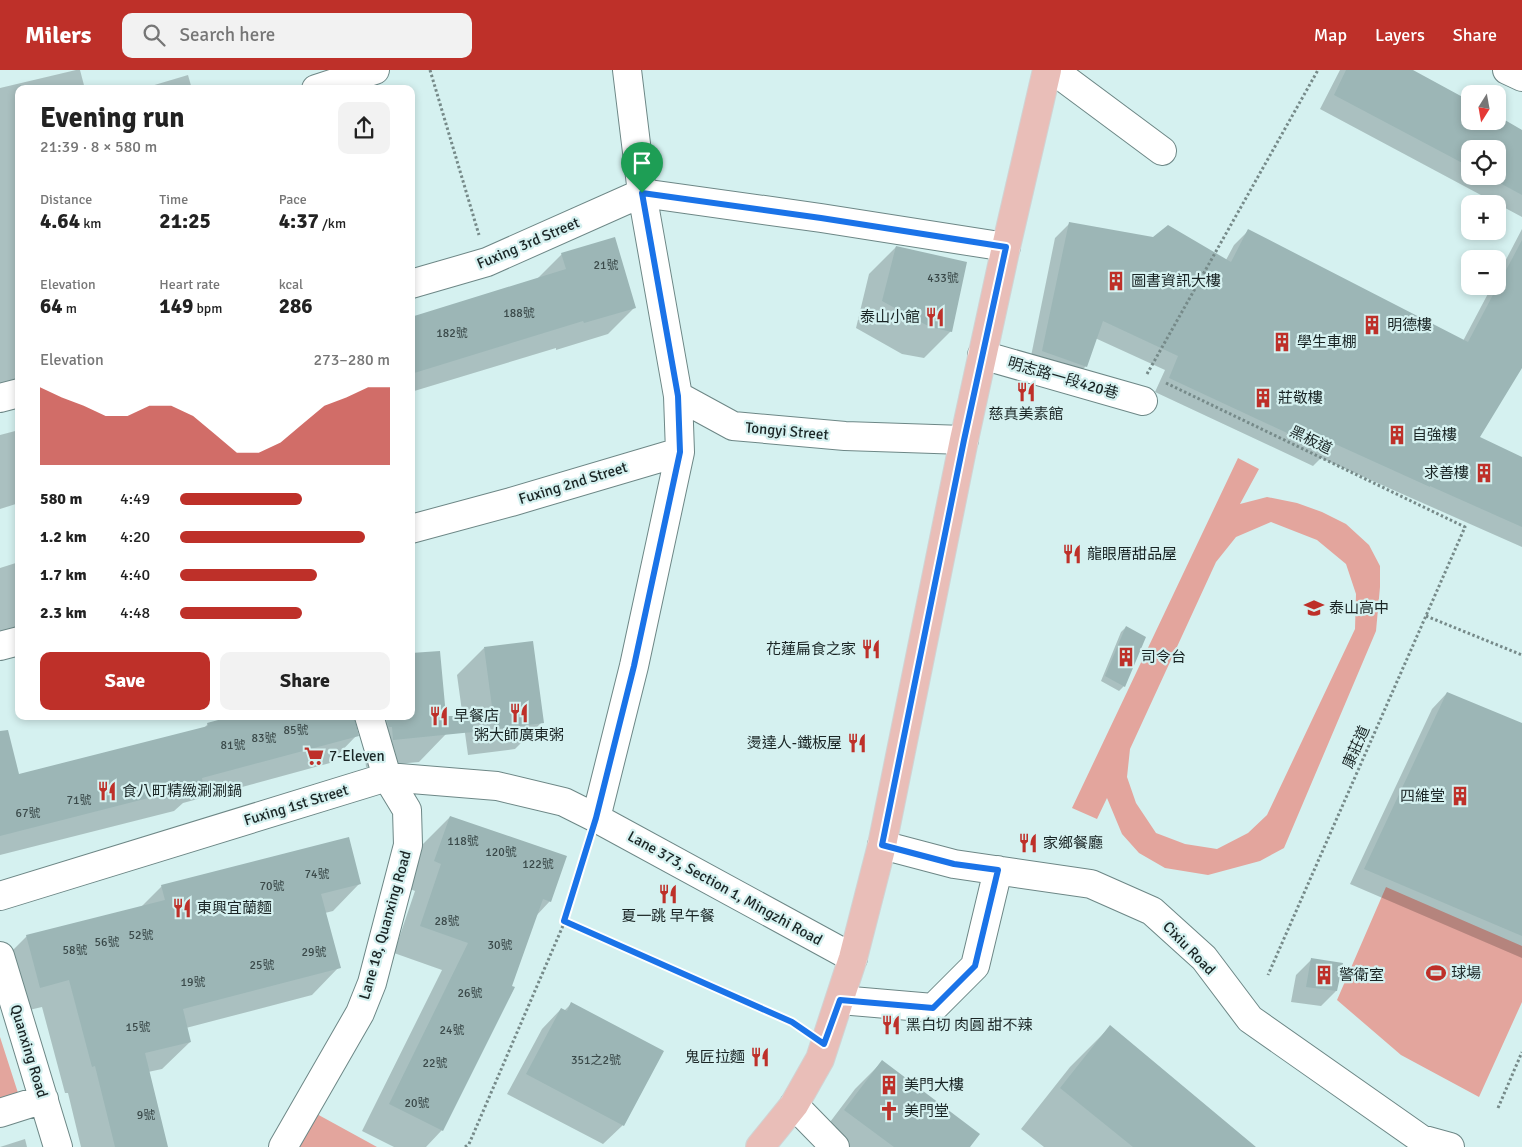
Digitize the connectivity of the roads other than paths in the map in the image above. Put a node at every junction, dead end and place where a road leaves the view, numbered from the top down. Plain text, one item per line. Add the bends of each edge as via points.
1 (375, 70) edge
2 (627, 70) edge
3 (1047, 70) edge
4 (1053, 70) edge
5 (1508, 70) edge
6 (1522, 77) edge
7 (328, 85) edge
8 (1162, 151) dead end
9 (642, 193) junction
10 (1006, 247) junction
11 (415, 283) edge
12 (982, 355) junction
13 (1149, 390) road end
14 (15, 394) edge
15 (678, 396) junction
16 (0, 398) edge
17 (964, 440) junction
18 (680, 452) junction
19 (415, 528) edge
20 (15, 642) edge
21 (0, 646) edge
22 (370, 720) edge
23 (387, 777) junction
24 (596, 818) junction
25 (882, 845) junction
26 (998, 870) junction
27 (0, 896) edge
28 (853, 958) junction
29 (2, 971) edge
30 (840, 1000) junction
31 (44, 1099) junction
32 (794, 1105) junction
33 (0, 1112) edge
34 (58, 1147) edge
35 (283, 1147) edge
36 (760, 1147) edge
37 (836, 1147) edge
38 (1450, 1147) edge

1 - 7 street
2 - 9 street
3 - 10 main road
4 - 8 street
5 - 6 street
9 - 10 street
9 - 11 street, Fuxing 3rd Street via 488,262
9 - 15 street
10 - 12 main road
12 - 13 street, 明志路一段420巷
12 - 17 main road
14 - 16 street
15 - 17 street, Tongyi Street via 733,426 845,436
15 - 18 street
17 - 25 main road
18 - 19 street, Fuxing 2nd Street
18 - 24 street via 634,666
20 - 21 street
22 - 23 street, Lane 18, Quanxing Road
23 - 24 street, Fuxing 1st Street via 498,786 564,802
23 - 27 street, Fuxing 1st Street
23 - 35 street, Lane 18, Quanxing Road via 407,810 408,845 372,983 356,1022
24 - 28 street, Lane 373, Section 1, Mingzhi Road
25 - 26 street, Cixiu Road via 954,864
25 - 28 main road
26 - 30 street via 975,966 933,1008
26 - 38 street, Cixiu Road via 1091,884 1152,911 1204,958 1250,1019 1421,1139
28 - 30 main road
29 - 31 street, Quanxing Road
30 - 32 main road via 820,1059
31 - 33 street
31 - 34 street, Quanxing Road
32 - 36 main road
32 - 37 street

